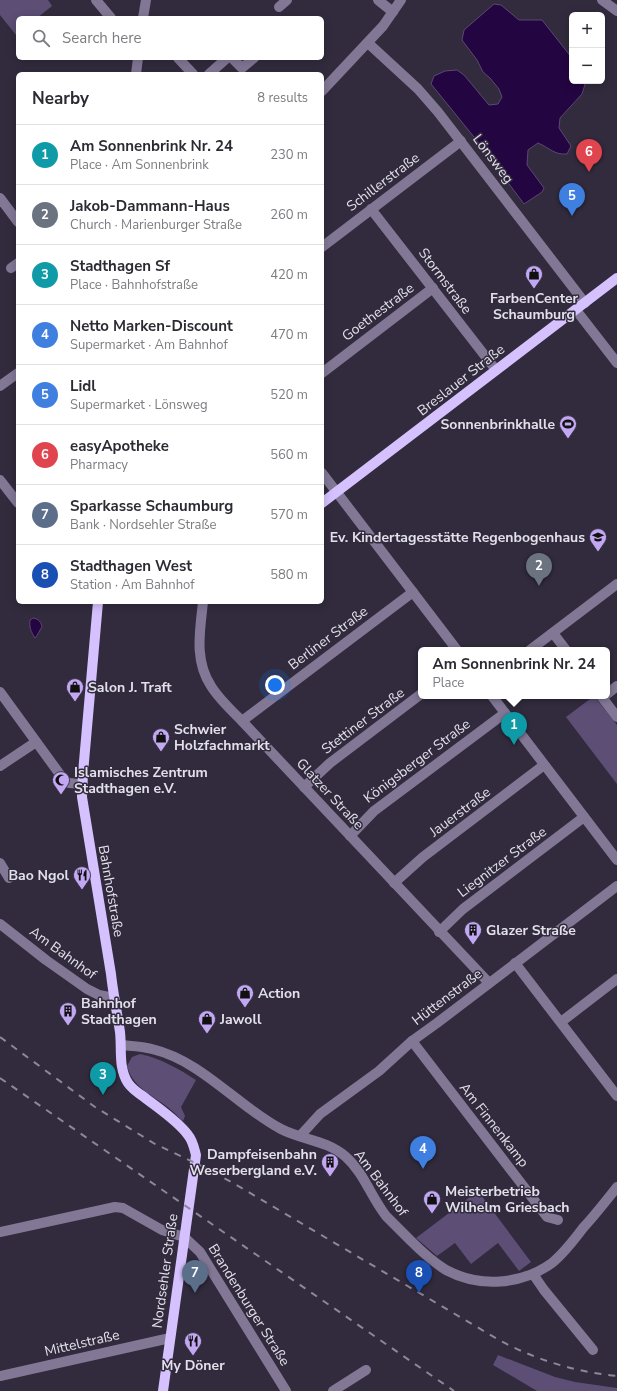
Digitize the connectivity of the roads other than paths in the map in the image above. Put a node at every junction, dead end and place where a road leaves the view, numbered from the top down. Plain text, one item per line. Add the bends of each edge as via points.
1 (96, 0) edge
2 (146, 0) edge
3 (287, 0) edge
4 (378, 0) edge
5 (401, 0) edge
6 (602, 0) edge
7 (279, 7) dead end
8 (617, 11) edge
9 (393, 12) junction
10 (109, 16) edge
11 (143, 16) edge
12 (368, 43) junction
13 (138, 60) edge
14 (180, 60) edge
15 (224, 60) edge
16 (234, 60) edge
17 (252, 60) edge
18 (136, 72) edge
19 (191, 72) edge
20 (211, 72) edge
21 (324, 89) edge
22 (462, 141) junction
23 (0, 198) edge
24 (371, 208) junction
25 (16, 219) edge
26 (324, 245) edge
27 (617, 278) edge
28 (433, 288) junction
29 (585, 303) junction
30 (576, 310) junction
31 (617, 363) edge
32 (496, 370) junction
33 (324, 371) edge
34 (16, 374) edge
35 (0, 386) edge
36 (324, 476) edge
37 (0, 480) edge
38 (337, 493) junction
39 (16, 500) edge
40 (324, 502) edge
41 (617, 584) edge
42 (412, 592) junction
43 (98, 604) edge
44 (203, 604) edge
45 (552, 633) junction
46 (455, 647) edge
47 (534, 647) edge
48 (564, 647) edge
49 (0, 692) edge
50 (418, 696) edge
51 (494, 699) edge
52 (606, 699) edge
53 (505, 713) junction
54 (617, 717) edge
55 (242, 721) junction
56 (36, 742) junction
57 (544, 765) junction
58 (0, 766) edge
59 (82, 784) junction
60 (304, 787) junction
61 (584, 817) junction
62 (350, 836) junction
63 (617, 860) edge
64 (0, 863) edge
65 (9, 878) dead end
66 (394, 883) junction
67 (617, 886) edge
68 (0, 924) edge
69 (439, 932) junction
70 (515, 963) junction
71 (617, 979) edge
72 (489, 983) junction
73 (114, 998) junction
74 (561, 1022) junction
75 (412, 1041) junction
76 (121, 1045) junction
77 (617, 1096) edge
78 (300, 1136) junction
79 (196, 1155) joint
80 (617, 1188) edge
81 (558, 1220) dead end
82 (0, 1232) edge
83 (184, 1238) junction
84 (533, 1274) junction
85 (170, 1338) junction
86 (593, 1350) dead end
87 (366, 1370) dead end
88 (0, 1376) edge
89 (163, 1391) edge
90 (286, 1391) edge
91 (333, 1391) edge

1 - 10 street
2 - 11 street
3 - 7 street
4 - 9 street
5 - 9 street
6 - 8 street
9 - 12 street
12 - 21 street
12 - 22 street, Lönsweg via 418,89
13 - 18 street
14 - 19 street
15 - 20 street
16 - 17 street via 242,68
22 - 24 street, Schillerstraße
22 - 29 street, Lönsweg
23 - 25 street
24 - 26 street, Schillerstraße
24 - 28 street, Stormstraße
27 - 29 main road, Breslauer Straße
28 - 32 street, Stormstraße
28 - 33 street, Goethestraße
29 - 30 main road, Breslauer Straße
30 - 31 street
30 - 32 main road, Breslauer Straße
32 - 38 main road, Breslauer Straße
34 - 35 street
36 - 38 street
37 - 39 street
38 - 40 main road, Breslauer Straße
38 - 42 street
41 - 45 street
42 - 46 street
42 - 55 street, Berliner Straße
43 - 59 main road, Bahnhofstraße
44 - 55 street, Glatzer Straße via 199,639 200,661 204,674 219,696
45 - 47 street
45 - 48 street
49 - 56 street
50 - 60 street, Stettiner Straße via 330,763
51 - 53 street
52 - 54 street
53 - 57 street
53 - 62 street, Königsberger Straße via 374,811
55 - 60 street, Glatzer Straße
56 - 58 street
56 - 59 street via 64,780
57 - 61 street
57 - 66 street, Jauerstraße via 423,857
59 - 73 main road, Bahnhofstraße via 84,813
60 - 62 street, Glatzer Straße
61 - 63 street
61 - 69 street, Liegnitzer Straße via 463,909
62 - 66 street, Glatzer Straße
64 - 65 street
66 - 69 street, Glatzer Straße
67 - 70 street, Hüttenstraße
68 - 73 street, Am Bahnhof via 87,989
69 - 72 street, Glatzer Straße
70 - 72 street, Hüttenstraße
70 - 74 street
71 - 74 street
72 - 75 street, Hüttenstraße
73 - 76 main road, Bahnhofstraße
74 - 77 street
75 - 78 street, Hüttenstraße via 379,1072 320,1114
75 - 81 street, Am Finnenkamp via 547,1217
76 - 78 street, Am Bahnhof via 152,1049 184,1061 267,1121
76 - 79 main road, Bahnhofstraße via 123,1073 128,1082 134,1090 180,1126 194,1144
78 - 84 street, Am Bahnhof via 322,1142 346,1156 393,1224 445,1269 466,1278 489,1282 512,1280
79 - 83 main road, Nordsehler Straße
80 - 84 street, Am Bahnhof via 569,1247 553,1262
82 - 83 street via 114,1207 123,1208 162,1230
83 - 85 main road, Nordsehler Straße
83 - 90 street, Brandenburger Straße via 200,1252
84 - 86 street
85 - 88 street, Mittelstraße
85 - 89 main road, Nordsehler Straße
87 - 91 street

